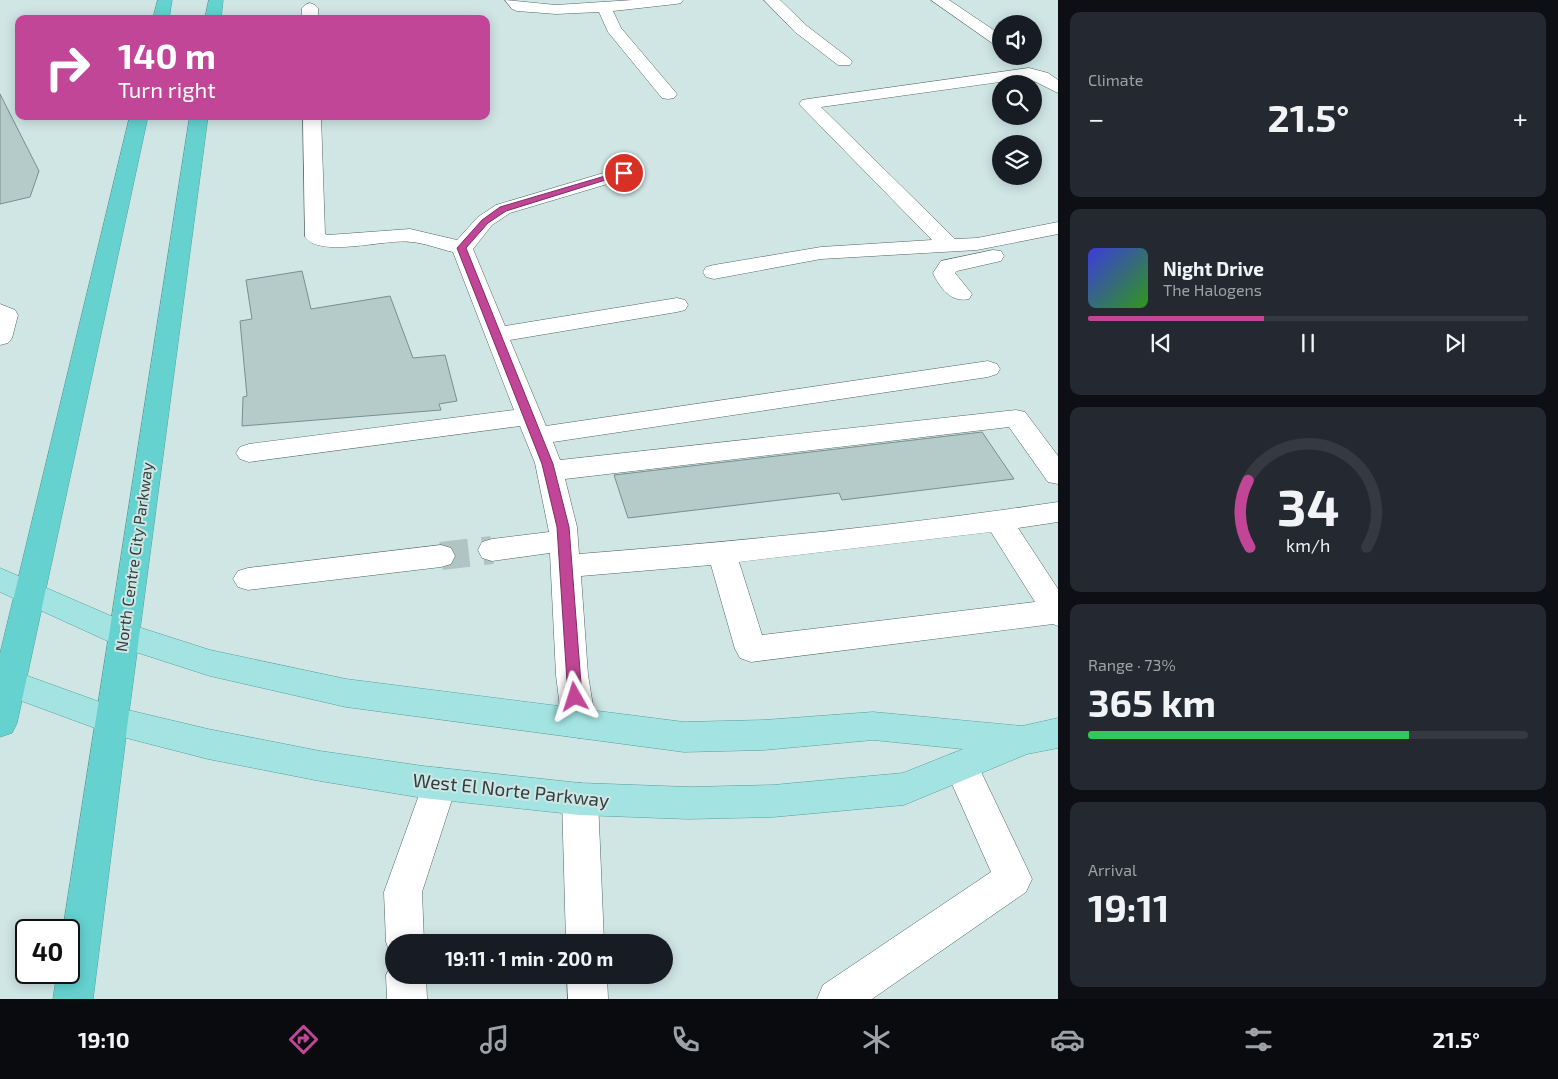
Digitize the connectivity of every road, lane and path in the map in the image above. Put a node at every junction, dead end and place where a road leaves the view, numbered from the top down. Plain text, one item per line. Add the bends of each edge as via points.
1 (165, 0) edge
2 (216, 0) edge
3 (512, 0) edge
4 (676, 0) edge
5 (771, 0) edge
6 (938, 0) edge
7 (604, 7) junction
8 (162, 15) edge
9 (214, 15) edge
10 (992, 36) edge
11 (844, 62) dead end
12 (1058, 88) edge
13 (668, 94) dead end
14 (138, 120) edge
15 (198, 120) edge
16 (312, 120) edge
17 (624, 173) dead end
18 (1058, 228) edge
19 (1058, 243) edge
20 (949, 245) junction
21 (462, 248) junction
22 (714, 272) dead end
23 (961, 294) dead end
24 (677, 305) dead end
25 (0, 312) edge
26 (496, 334) junction
27 (0, 338) edge
28 (988, 369) dead end
29 (533, 426) junction
30 (249, 453) dead end
31 (550, 471) junction
32 (1058, 475) edge
33 (1058, 512) edge
34 (999, 521) junction
35 (492, 550) tunnel mouth
36 (565, 554) junction
37 (722, 554) junction
38 (441, 556) tunnel mouth
39 (0, 579) edge
40 (248, 579) dead end
41 (29, 594) junction
42 (1057, 613) edge
43 (123, 635) junction
44 (4, 681) edge
45 (110, 720) junction
46 (0, 723) edge
47 (579, 724) junction
48 (1058, 734) edge
49 (1024, 740) junction
50 (961, 766) junction
51 (440, 784) junction
52 (580, 799) junction
53 (405, 934) edge
54 (586, 934) edge
55 (406, 984) edge
56 (587, 984) edge
57 (73, 999) edge
58 (407, 999) edge
59 (588, 999) edge
60 (837, 999) edge

1 - 8 highway
2 - 9 highway
3 - 7 street via 517,6 537,9
4 - 7 street
5 - 11 street via 801,29
6 - 10 street
7 - 13 street via 614,29
12 - 20 street via 1029,73 808,104
14 - 41 highway
15 - 43 highway, North Centre City Parkway
16 - 21 street via 315,237 326,241 410,235
17 - 21 street via 503,209 485,222
18 - 20 street via 977,244
19 - 23 street via 949,266 944,273
20 - 22 street via 821,253
21 - 26 street
24 - 26 street
25 - 27 street via 7,315
26 - 29 street
28 - 29 street
29 - 30 street
29 - 31 street
31 - 32 street via 1016,418
31 - 36 street via 563,527
33 - 34 street
34 - 37 street
34 - 42 street
35 - 36 street
36 - 37 street
36 - 47 street via 572,676
37 - 42 street via 751,648
38 - 40 street
39 - 41 main road, West El Norte Parkway
41 - 43 main road, West El Norte Parkway
41 - 44 highway
43 - 45 highway, North Centre City Parkway
43 - 47 main road, West El Norte Parkway via 210,663 331,691
44 - 45 main road, West El Norte Parkway
44 - 46 highway
45 - 51 main road, West El Norte Parkway via 320,766
45 - 57 highway, North Centre City Parkway
47 - 49 main road, West El Norte Parkway via 684,737 873,726
48 - 49 main road, West El Norte Parkway
49 - 50 main road, West El Norte Parkway
50 - 52 main road, West El Norte Parkway via 904,789 792,799 689,803
50 - 60 street via 1013,879
51 - 52 main road, West El Norte Parkway
51 - 53 street via 403,892
52 - 54 street
55 - 58 street
56 - 59 street

